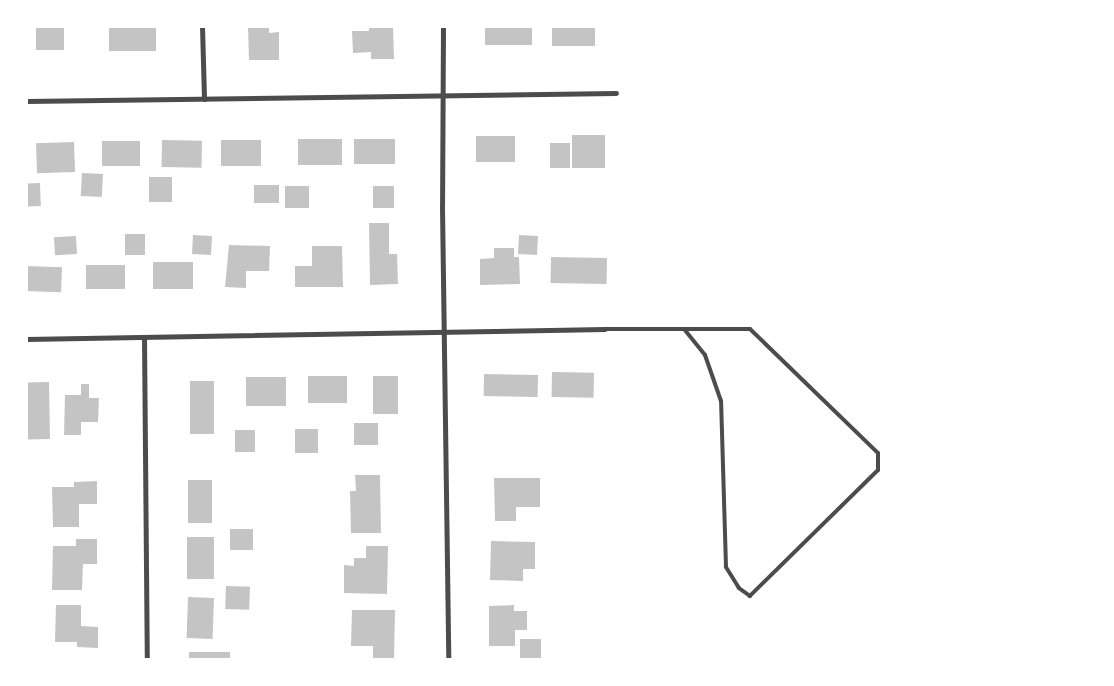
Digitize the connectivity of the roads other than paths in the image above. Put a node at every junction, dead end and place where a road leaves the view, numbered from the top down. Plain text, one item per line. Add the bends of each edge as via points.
1 (202, 26) edge
2 (443, 26) edge
3 (616, 93) dead end
4 (443, 96) junction
5 (204, 100) junction
6 (26, 101) edge
7 (605, 329) joint
8 (684, 329) junction
9 (444, 334) junction
10 (144, 338) junction
11 (26, 339) edge
12 (147, 660) edge
13 (448, 660) edge

1 - 5 street
2 - 4 street
3 - 4 street
4 - 5 street
4 - 9 street
5 - 6 street
7 - 8 lane
7 - 9 street
8 - 8 lane via 705,355 719,393 726,566 739,588 750,596 878,470 880,458 750,328
9 - 10 street
9 - 13 street
10 - 11 street
10 - 12 street

